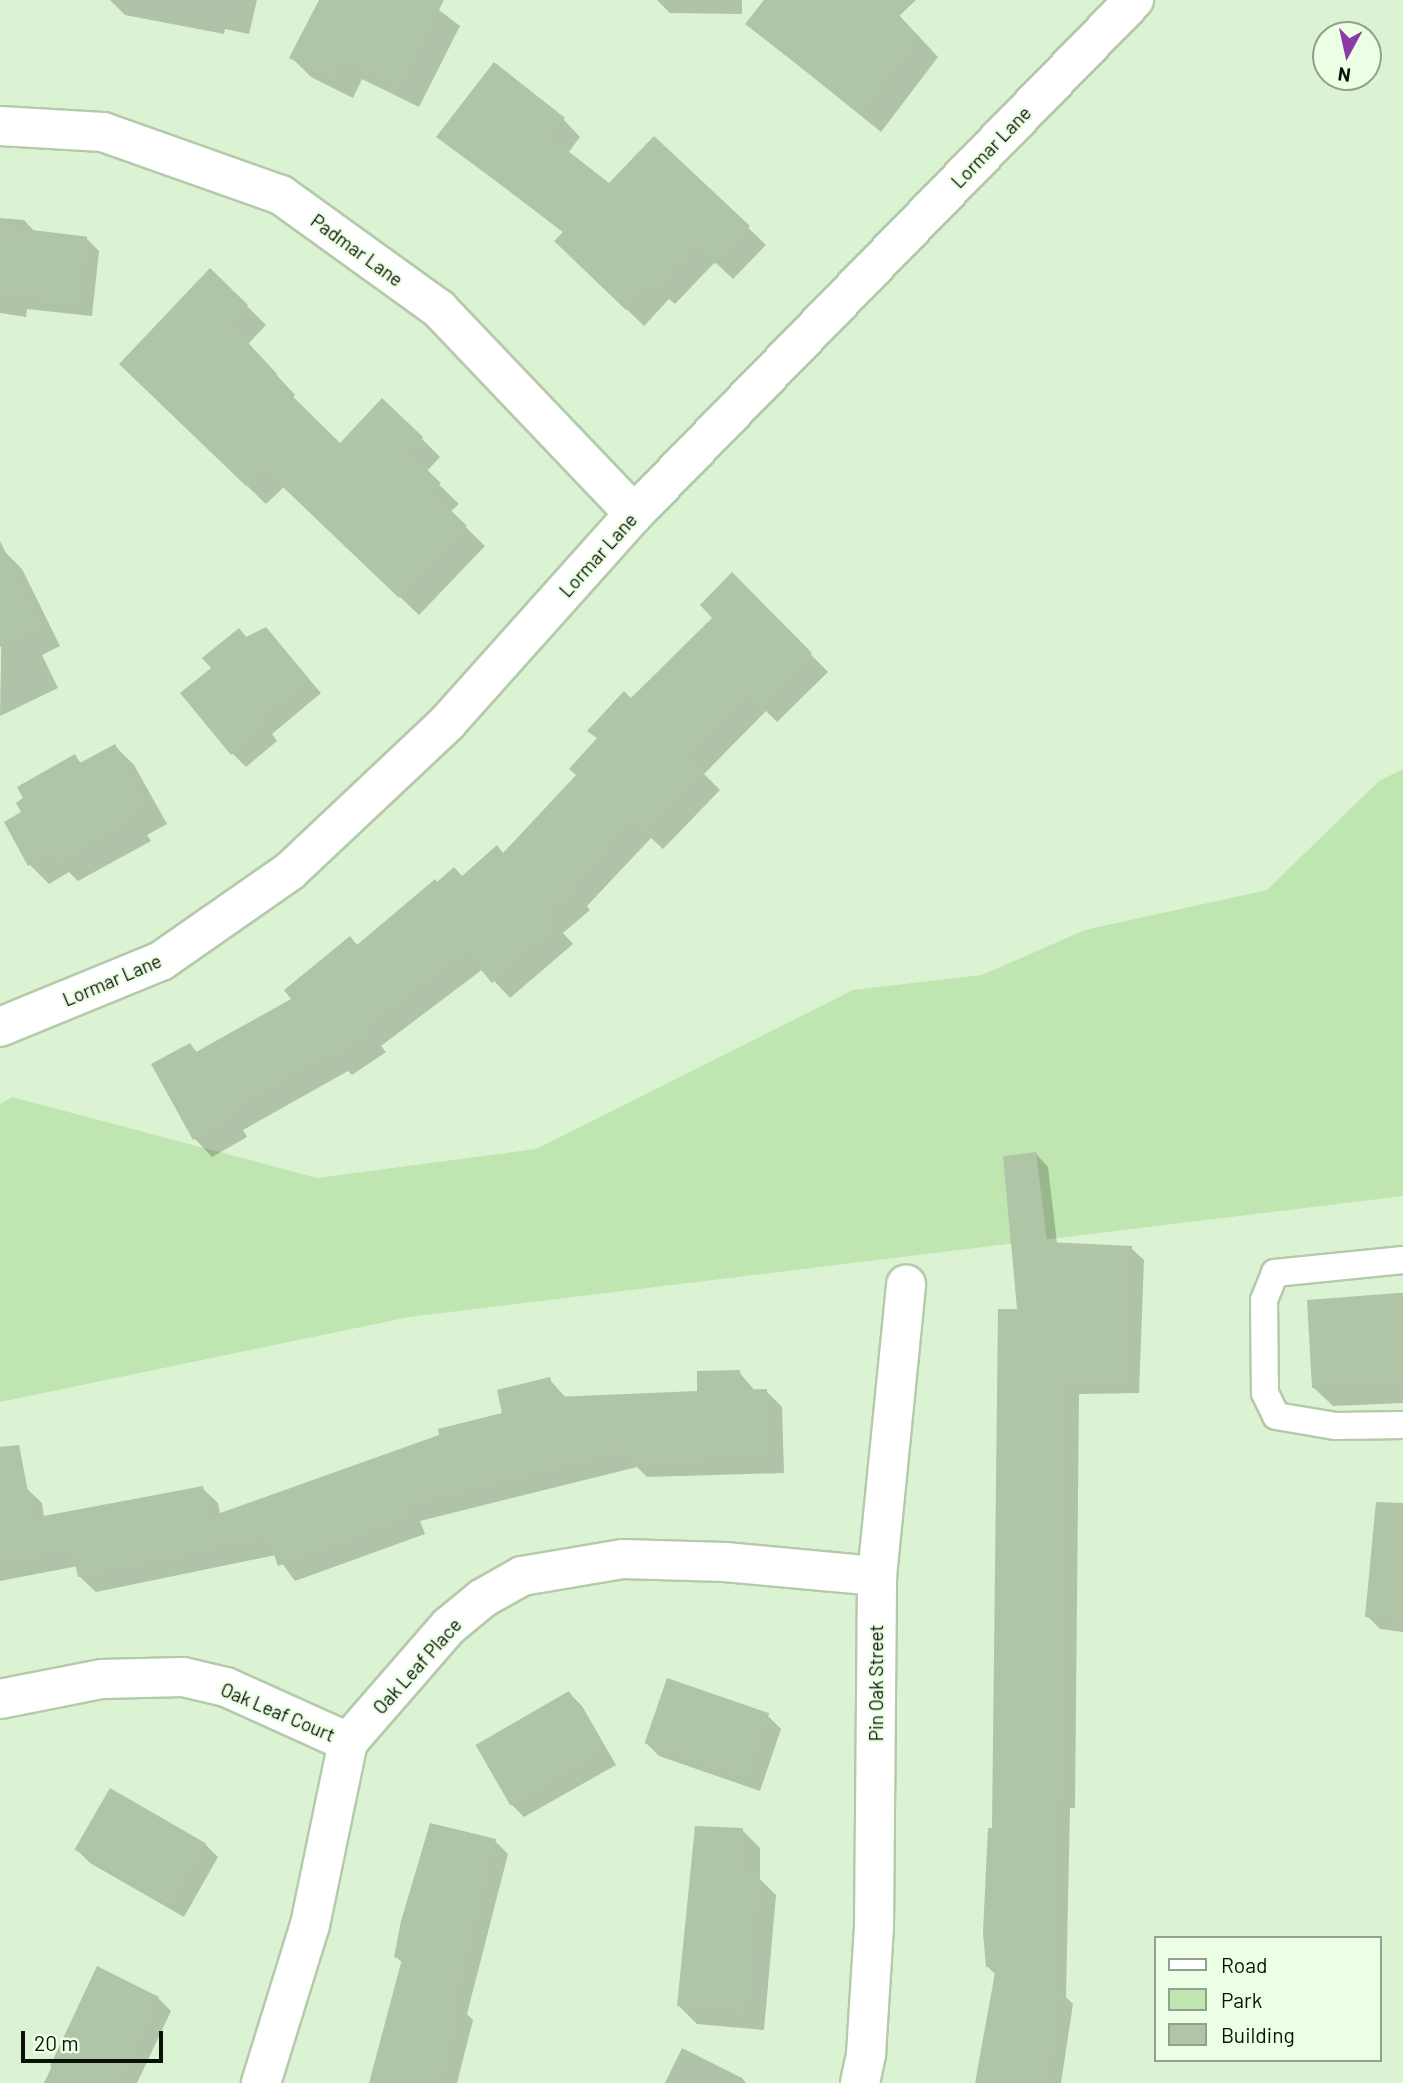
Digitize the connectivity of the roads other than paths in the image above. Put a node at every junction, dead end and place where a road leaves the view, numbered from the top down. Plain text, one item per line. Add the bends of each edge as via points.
1 (1114, 6) edge
2 (0, 126) edge
3 (634, 514) junction
4 (0, 1027) edge
5 (1403, 1260) edge
6 (906, 1284) dead end
7 (1397, 1425) edge
8 (877, 1576) junction
9 (0, 1699) edge
10 (348, 1742) junction
11 (261, 2083) edge
12 (860, 2083) edge

1 - 3 street, Lormar Lane
2 - 3 street, Padmar Lane via 103,132 281,195 439,309
3 - 4 street, Lormar Lane via 447,723 290,870 161,961
5 - 7 lane via 1275,1273 1264,1300 1265,1393 1276,1416 1336,1426
6 - 8 street, Pin Oak Street
8 - 10 street, Oak Leaf Place via 623,1559 522,1576 483,1598 449,1626
8 - 12 street, Pin Oak Street via 874,1927
9 - 10 street, Oak Leaf Court via 102,1679 183,1677 226,1687
10 - 11 street, Oak Leaf Place via 310,1925

